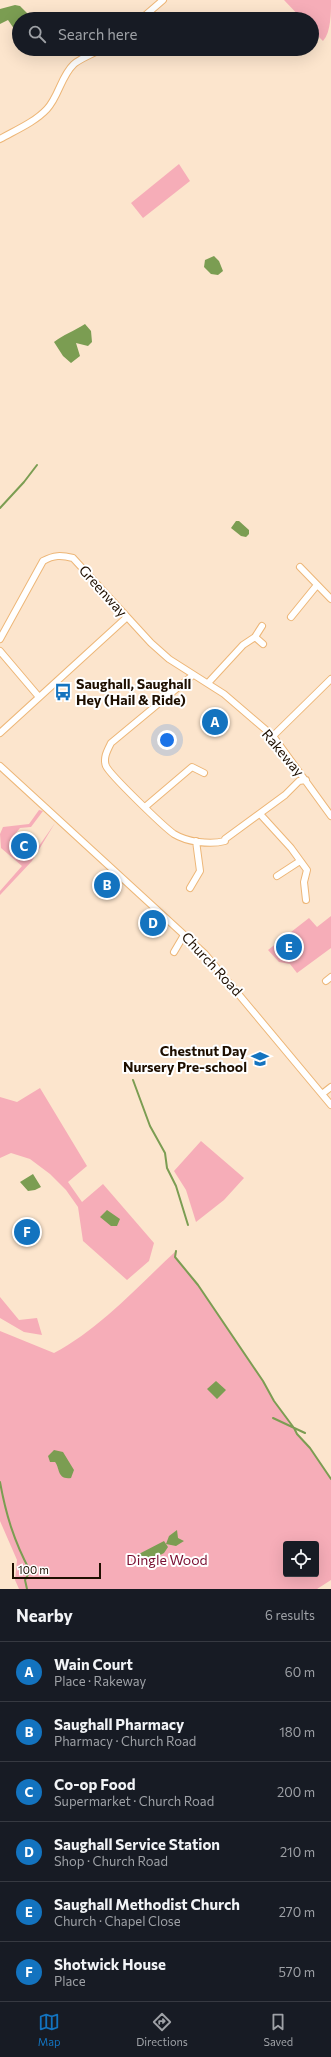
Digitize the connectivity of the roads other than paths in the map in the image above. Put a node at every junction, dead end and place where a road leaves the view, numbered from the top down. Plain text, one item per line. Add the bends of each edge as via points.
1 (163, 0) edge
2 (149, 12) edge
3 (89, 56) edge
4 (0, 139) edge
5 (300, 567) dead end
6 (317, 585) junction
7 (331, 599) edge
8 (290, 617) dead end
9 (126, 618) junction
10 (262, 626) dead end
11 (255, 637) junction
12 (0, 639) edge
13 (262, 644) dead end
14 (0, 651) edge
15 (187, 671) joint
16 (194, 674) junction
17 (331, 680) edge
18 (208, 683) junction
19 (39, 697) junction
20 (0, 733) edge
21 (273, 736) junction
22 (189, 761) dead end
23 (0, 766) edge
24 (192, 767) junction
25 (204, 773) dead end
26 (306, 780) junction
27 (145, 807) junction
28 (260, 814) junction
29 (331, 816) edge
30 (196, 841) junction
31 (301, 863) junction
32 (277, 876) dead end
33 (190, 888) dead end
34 (306, 900) dead end
35 (184, 935) junction
36 (174, 952) dead end
37 (331, 1087) edge
38 (322, 1094) junction
39 (331, 1105) edge

1 - 2 street
3 - 4 street via 68,71 54,101 45,111
5 - 6 street
6 - 7 street
6 - 8 street via 295,607
9 - 12 street, Greenway via 73,558 60,555 43,561
9 - 15 street, Greenway via 169,659
9 - 19 street
10 - 11 street
11 - 13 street
11 - 18 street via 243,645
14 - 19 street
15 - 16 street, Rakeway
16 - 18 street, Rakeway
16 - 27 street via 107,751 106,766 111,774
17 - 21 street
18 - 21 street, Rakeway
19 - 20 street
21 - 26 street, Rakeway
22 - 24 street
23 - 35 street, Church Road
24 - 25 street
24 - 27 street
26 - 28 street via 299,781
26 - 29 street, Rakeway
27 - 30 street via 174,834
28 - 30 street via 224,841
28 - 31 street
30 - 33 street via 200,871
31 - 32 street
31 - 34 street via 307,870 304,882
35 - 36 street
35 - 38 street, Church Road via 211,960
37 - 38 street
38 - 39 street, Church Road

